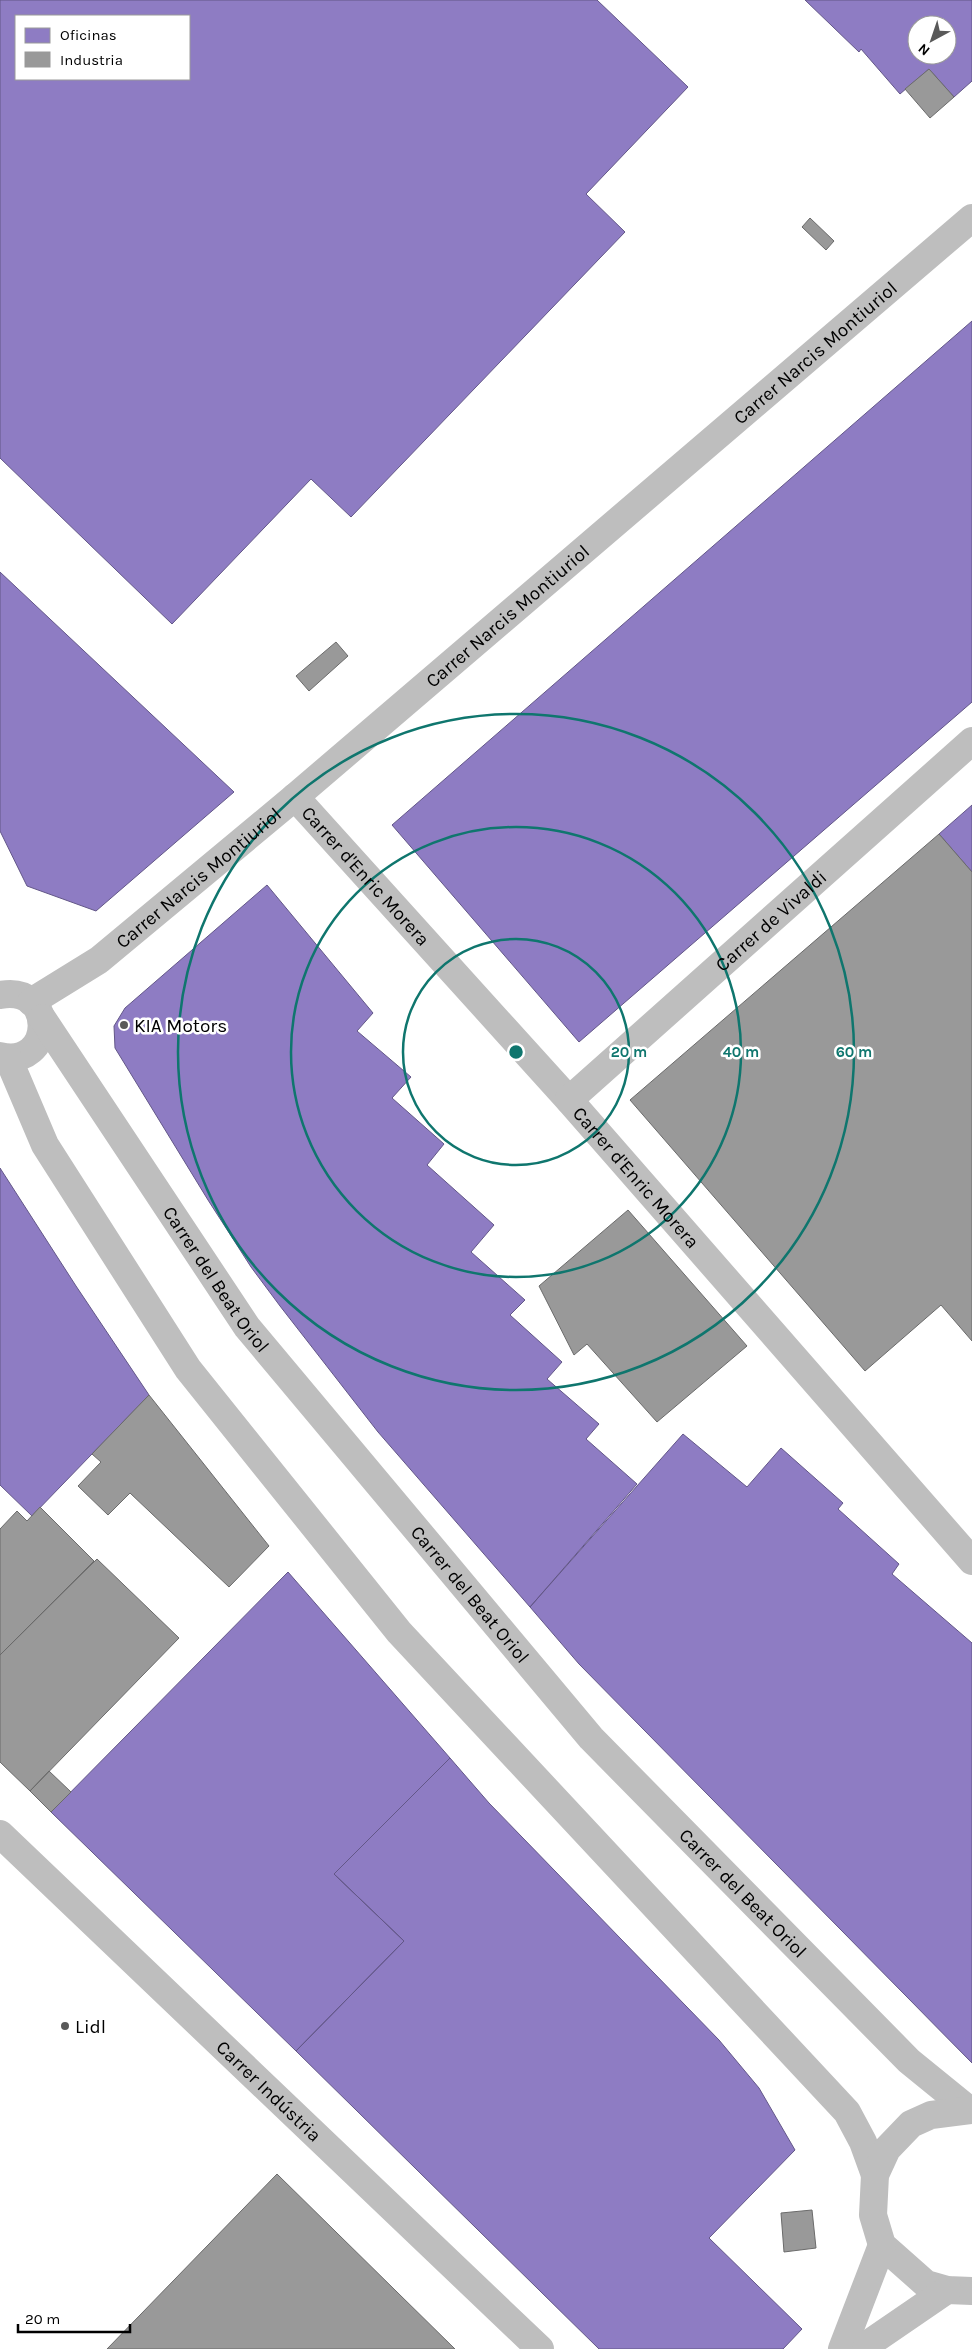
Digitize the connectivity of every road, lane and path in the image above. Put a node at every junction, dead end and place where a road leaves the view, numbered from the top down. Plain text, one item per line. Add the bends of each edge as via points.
1 (972, 218) edge
2 (972, 741) edge
3 (295, 798) junction
4 (0, 995) edge
5 (37, 1010) junction
6 (4, 1057) edge
7 (569, 1100) junction
8 (972, 1561) edge
9 (0, 1834) edge
10 (970, 2110) edge
11 (875, 2174) junction
12 (882, 2245) junction
13 (960, 2291) edge
14 (540, 2349) edge
15 (842, 2349) edge
16 (866, 2349) edge

1 - 3 street, Carrer Narcis Montiuriol
2 - 7 street, Carrer de Vivaldi
3 - 5 street, Carrer Narcis Montiuriol
3 - 7 street, Carrer d'Enric Morera
4 - 5 street via 19,995
5 - 6 street, Carrer del Beat Oriol via 40,1038 35,1046 18,1057
5 - 10 street, Carrer del Beat Oriol via 247,1327 591,1738 909,2061
6 - 11 street, Carrer del Beat Oriol via 45,1145 188,1370 399,1632 847,2112
7 - 8 street, Carrer d'Enric Morera
9 - 14 street, Carrer Indústria
10 - 11 street, Carrer del Beat Oriol via 931,2115 912,2124 887,2150
11 - 12 street, Carrer del Beat Oriol via 873,2215
12 - 13 street via 926,2284
12 - 15 street
13 - 16 street via 871,2342

